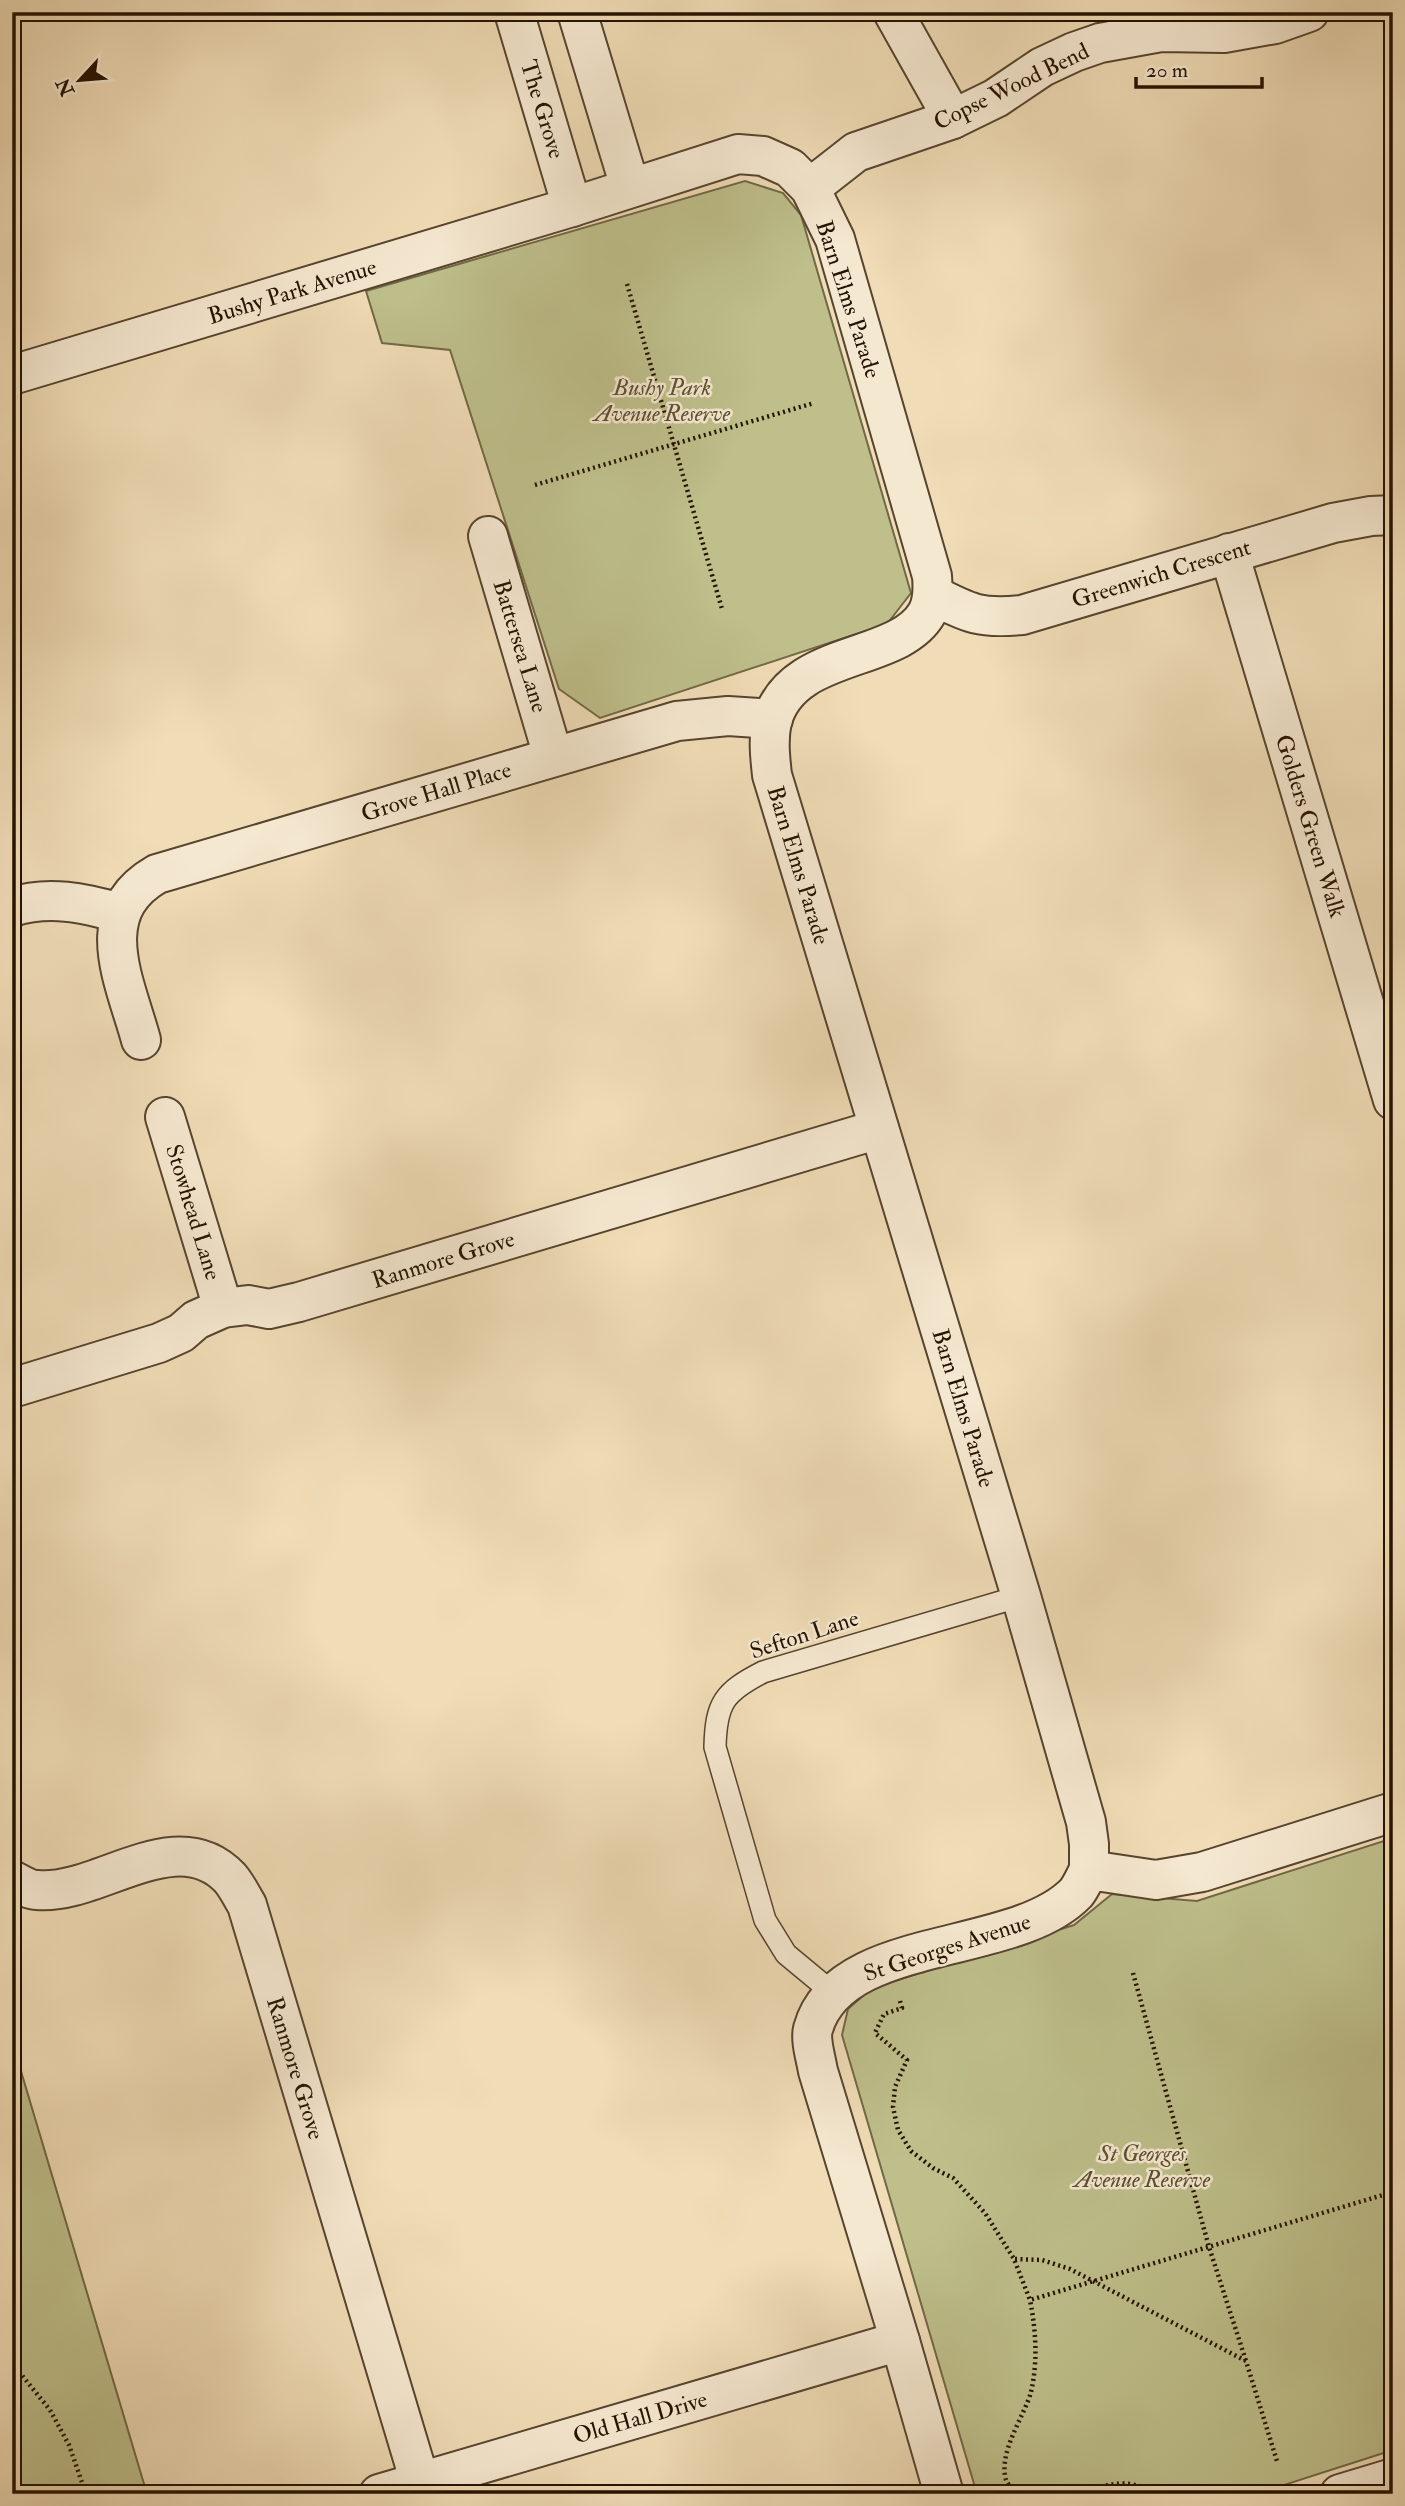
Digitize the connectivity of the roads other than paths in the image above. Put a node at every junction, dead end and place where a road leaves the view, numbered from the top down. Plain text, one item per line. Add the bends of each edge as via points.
1 (514, 12) edge
2 (577, 12) edge
3 (893, 12) edge
4 (1309, 12) edge
5 (953, 119) junction
6 (630, 187) junction
7 (810, 188) junction
8 (572, 207) junction
9 (12, 375) edge
10 (1393, 515) edge
11 (488, 536) dead end
12 (1229, 553) junction
13 (933, 595) junction
14 (772, 719) junction
15 (553, 757) junction
16 (12, 906) edge
17 (120, 914) junction
18 (141, 1040) dead end
19 (1393, 1100) edge
20 (165, 1117) dead end
21 (878, 1129) junction
22 (223, 1308) junction
23 (12, 1388) edge
24 (1021, 1596) junction
25 (1393, 1812) edge
26 (1089, 1870) junction
27 (12, 1880) edge
28 (833, 1993) junction
29 (900, 2341) junction
30 (1393, 2478) edge
31 (420, 2482) junction
32 (379, 2494) edge
33 (944, 2494) edge
34 (1340, 2494) edge

1 - 8 street, The Grove
2 - 6 street
3 - 5 street
4 - 5 street, Copse Wood Bend via 1224,33 1161,32 1100,43 1042,67 996,98
5 - 7 street, Copse Wood Bend via 856,152
6 - 7 street, Barn Elms Parade via 738,154 764,156 790,168
6 - 8 street, Barn Elms Parade
7 - 13 street, Barn Elms Parade via 838,248 932,576
8 - 9 street, Bushy Park Avenue
10 - 12 street, Greenwich Crescent via 1333,523
11 - 15 street, Battersea Lane
12 - 13 street, Greenwich Crescent via 1022,615 990,618
12 - 19 street, Golders Green Walk
13 - 14 street, Barn Elms Parade via 927,613 901,636 809,674 789,689
14 - 15 street, Grove Hall Place via 728,716 677,721
14 - 21 street, Barn Elms Parade via 772,775
15 - 17 street, Grove Hall Place via 158,874 140,884
16 - 17 street via 55,900
17 - 18 street, Grove Hall Place via 118,957
20 - 22 street, Stowhead Lane
21 - 22 street, Ranmore Grove via 299,1302 269,1309 247,1305
21 - 24 street, Barn Elms Parade
22 - 23 street, Ranmore Grove via 159,1343
24 - 26 street, Barn Elms Parade via 1086,1822
24 - 28 lane, Sefton Lane via 763,1672 726,1696 716,1721 715,1747 765,1920 786,1954
25 - 26 street via 1202,1872 1156,1880
26 - 28 street, St Georges Avenue via 1077,1892 1031,1921 889,1963 852,1978
27 - 31 street, Ranmore Grove via 34,1891 59,1890 161,1858 186,1856 230,1878 247,1906
28 - 29 street, St Georges Avenue via 812,2032 818,2071
29 - 31 street, Old Hall Drive
29 - 33 street, St Georges Avenue
30 - 34 street
31 - 32 street, Old Hall Drive

